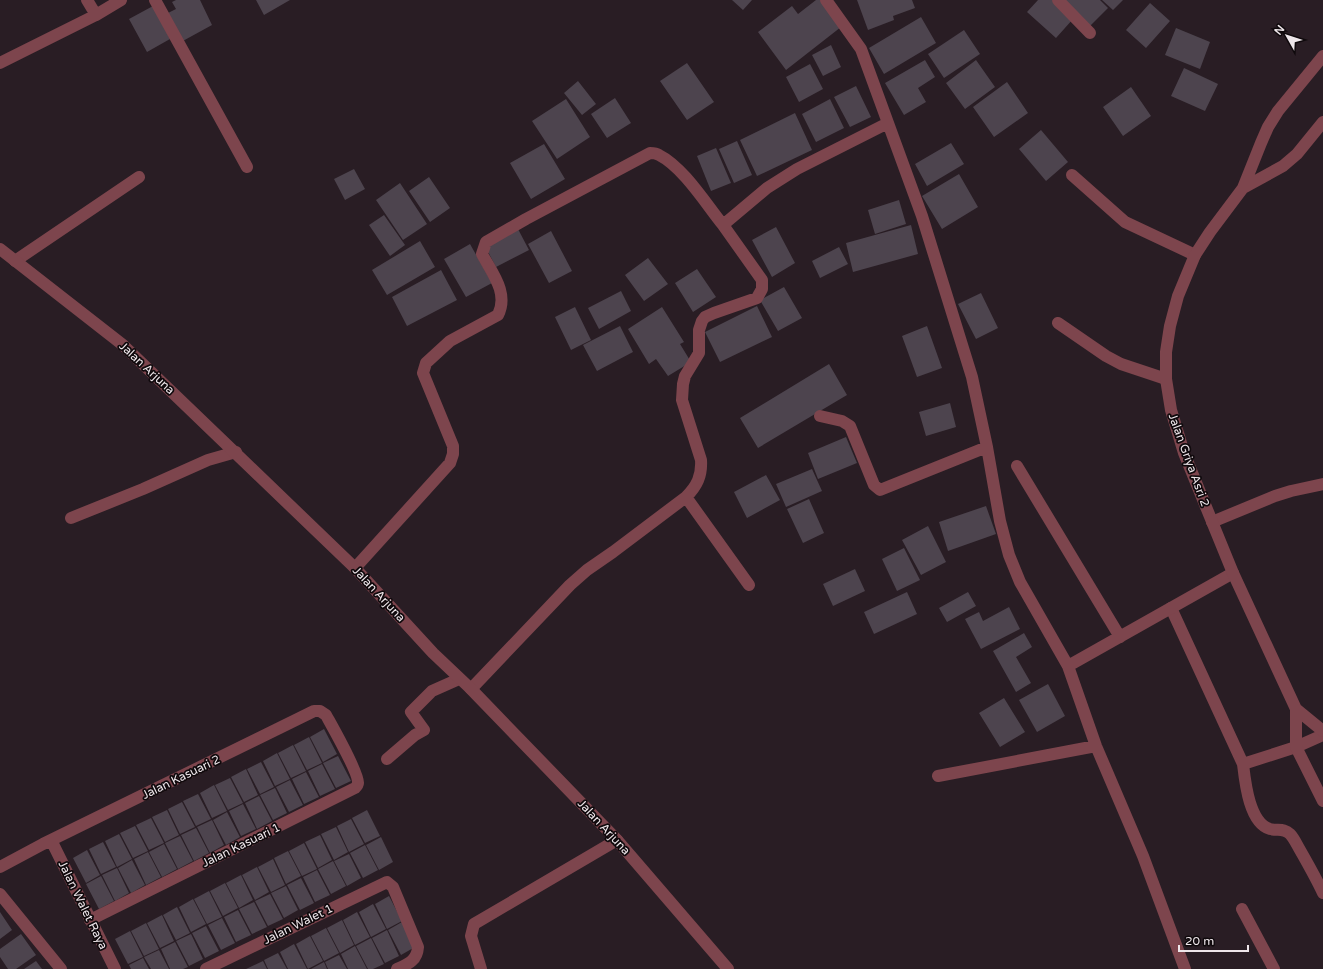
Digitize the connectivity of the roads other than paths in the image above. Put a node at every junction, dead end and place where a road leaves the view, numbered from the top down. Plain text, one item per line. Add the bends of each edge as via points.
1 (87, 0) edge
2 (121, 0) edge
3 (155, 0) edge
4 (826, 0) edge
5 (1058, 0) edge
6 (96, 15) junction
7 (1090, 33) dead end
8 (1323, 56) edge
9 (0, 63) edge
10 (1323, 122) edge
11 (888, 123) junction
12 (247, 167) dead end
13 (1072, 175) dead end
14 (138, 177) dead end
15 (1243, 188) junction
16 (723, 225) junction
17 (0, 249) edge
18 (1195, 255) junction
19 (15, 261) junction
20 (1058, 323) dead end
21 (1166, 379) junction
22 (820, 416) dead end
23 (987, 447) junction
24 (236, 452) junction
25 (1017, 466) dead end
26 (1323, 484) edge
27 (686, 497) junction
28 (71, 518) dead end
29 (1212, 522) junction
30 (355, 568) junction
31 (1233, 573) junction
32 (749, 585) dead end
33 (1171, 608) junction
34 (1120, 636) junction
35 (1068, 666) junction
36 (459, 679) junction
37 (471, 689) junction
38 (1296, 709) junction
39 (1323, 731) edge
40 (1323, 735) edge
41 (1096, 746) junction
42 (1296, 747) junction
43 (345, 750) joint
44 (387, 759) dead end
45 (1243, 764) junction
46 (938, 776) dead end
47 (1323, 801) edge
48 (50, 840) junction
49 (617, 840) junction
50 (0, 867) edge
51 (1323, 893) edge
52 (0, 894) edge
53 (1242, 909) dead end
54 (90, 920) junction
55 (61, 969) edge
56 (115, 969) edge
57 (206, 969) edge
58 (397, 969) edge
59 (481, 969) edge
60 (728, 969) edge
61 (1185, 969) edge
62 (1274, 969) edge

1 - 6 street
2 - 6 street
3 - 12 street
4 - 11 street via 861,49
5 - 7 street
6 - 9 street
8 - 15 street, Jalan Griya Asri 2 via 1268,127
10 - 15 street, Jalan Griya Asri 2 via 1283,166
11 - 16 street via 797,169 767,188
11 - 23 street via 947,295 972,377
13 - 18 street via 1125,222
14 - 19 street
15 - 18 street, Jalan Griya Asri 2
16 - 27 street via 762,280 762,289 757,298 714,313 705,318 700,325 699,353 685,376 682,400 702,469 699,481
16 - 30 street via 676,168 659,154 650,153 486,242 482,254 500,289 502,307 498,315 450,341 426,363 422,373 453,446 450,463
17 - 19 street, Jalan Arjuna
18 - 21 street, Jalan Griya Asri 2 via 1178,296 1170,326 1166,352
19 - 24 street, Jalan Arjuna via 124,345
20 - 21 street via 1121,364
21 - 29 street, Jalan Griya Asri 2 via 1171,410 1184,453
22 - 23 street via 850,426 874,486 880,490
23 - 35 street via 1000,521 1009,555 1020,582
24 - 28 street via 208,460
24 - 30 street, Jalan Arjuna
25 - 34 street
26 - 29 street via 1275,496
27 - 32 street
27 - 37 street via 575,580
29 - 31 street, Jalan Griya Asri 2
30 - 36 street, Jalan Arjuna
31 - 33 street
31 - 38 street, Jalan Griya Asri 2
33 - 34 street
33 - 45 street
34 - 35 street
35 - 41 street
36 - 37 street, Jalan Arjuna
36 - 44 street via 432,691 411,712 424,730
37 - 49 street, Jalan Arjuna
38 - 39 street, Jalan Griya Asri 2
38 - 42 street, Jalan Griya Asri 2
40 - 42 street
41 - 46 street
41 - 61 street via 1143,856
42 - 45 street
42 - 47 street, Jalan Griya Asri 2
43 - 48 street, Jalan Kasuari 2 via 326,715 314,711
43 - 54 street, Jalan Kasuari 1 via 358,779 356,788
45 - 51 street via 1246,790 1256,817 1270,829 1286,831 1292,836
48 - 50 street, Jalan Kasuari 2
48 - 54 street, Jalan Walet Raya
49 - 59 street via 474,924 471,936
49 - 60 street, Jalan Arjuna
52 - 55 street
53 - 62 street
54 - 56 street, Jalan Walet Raya
57 - 58 street, Jalan Walet 1 via 387,882 393,887 418,947 415,958

